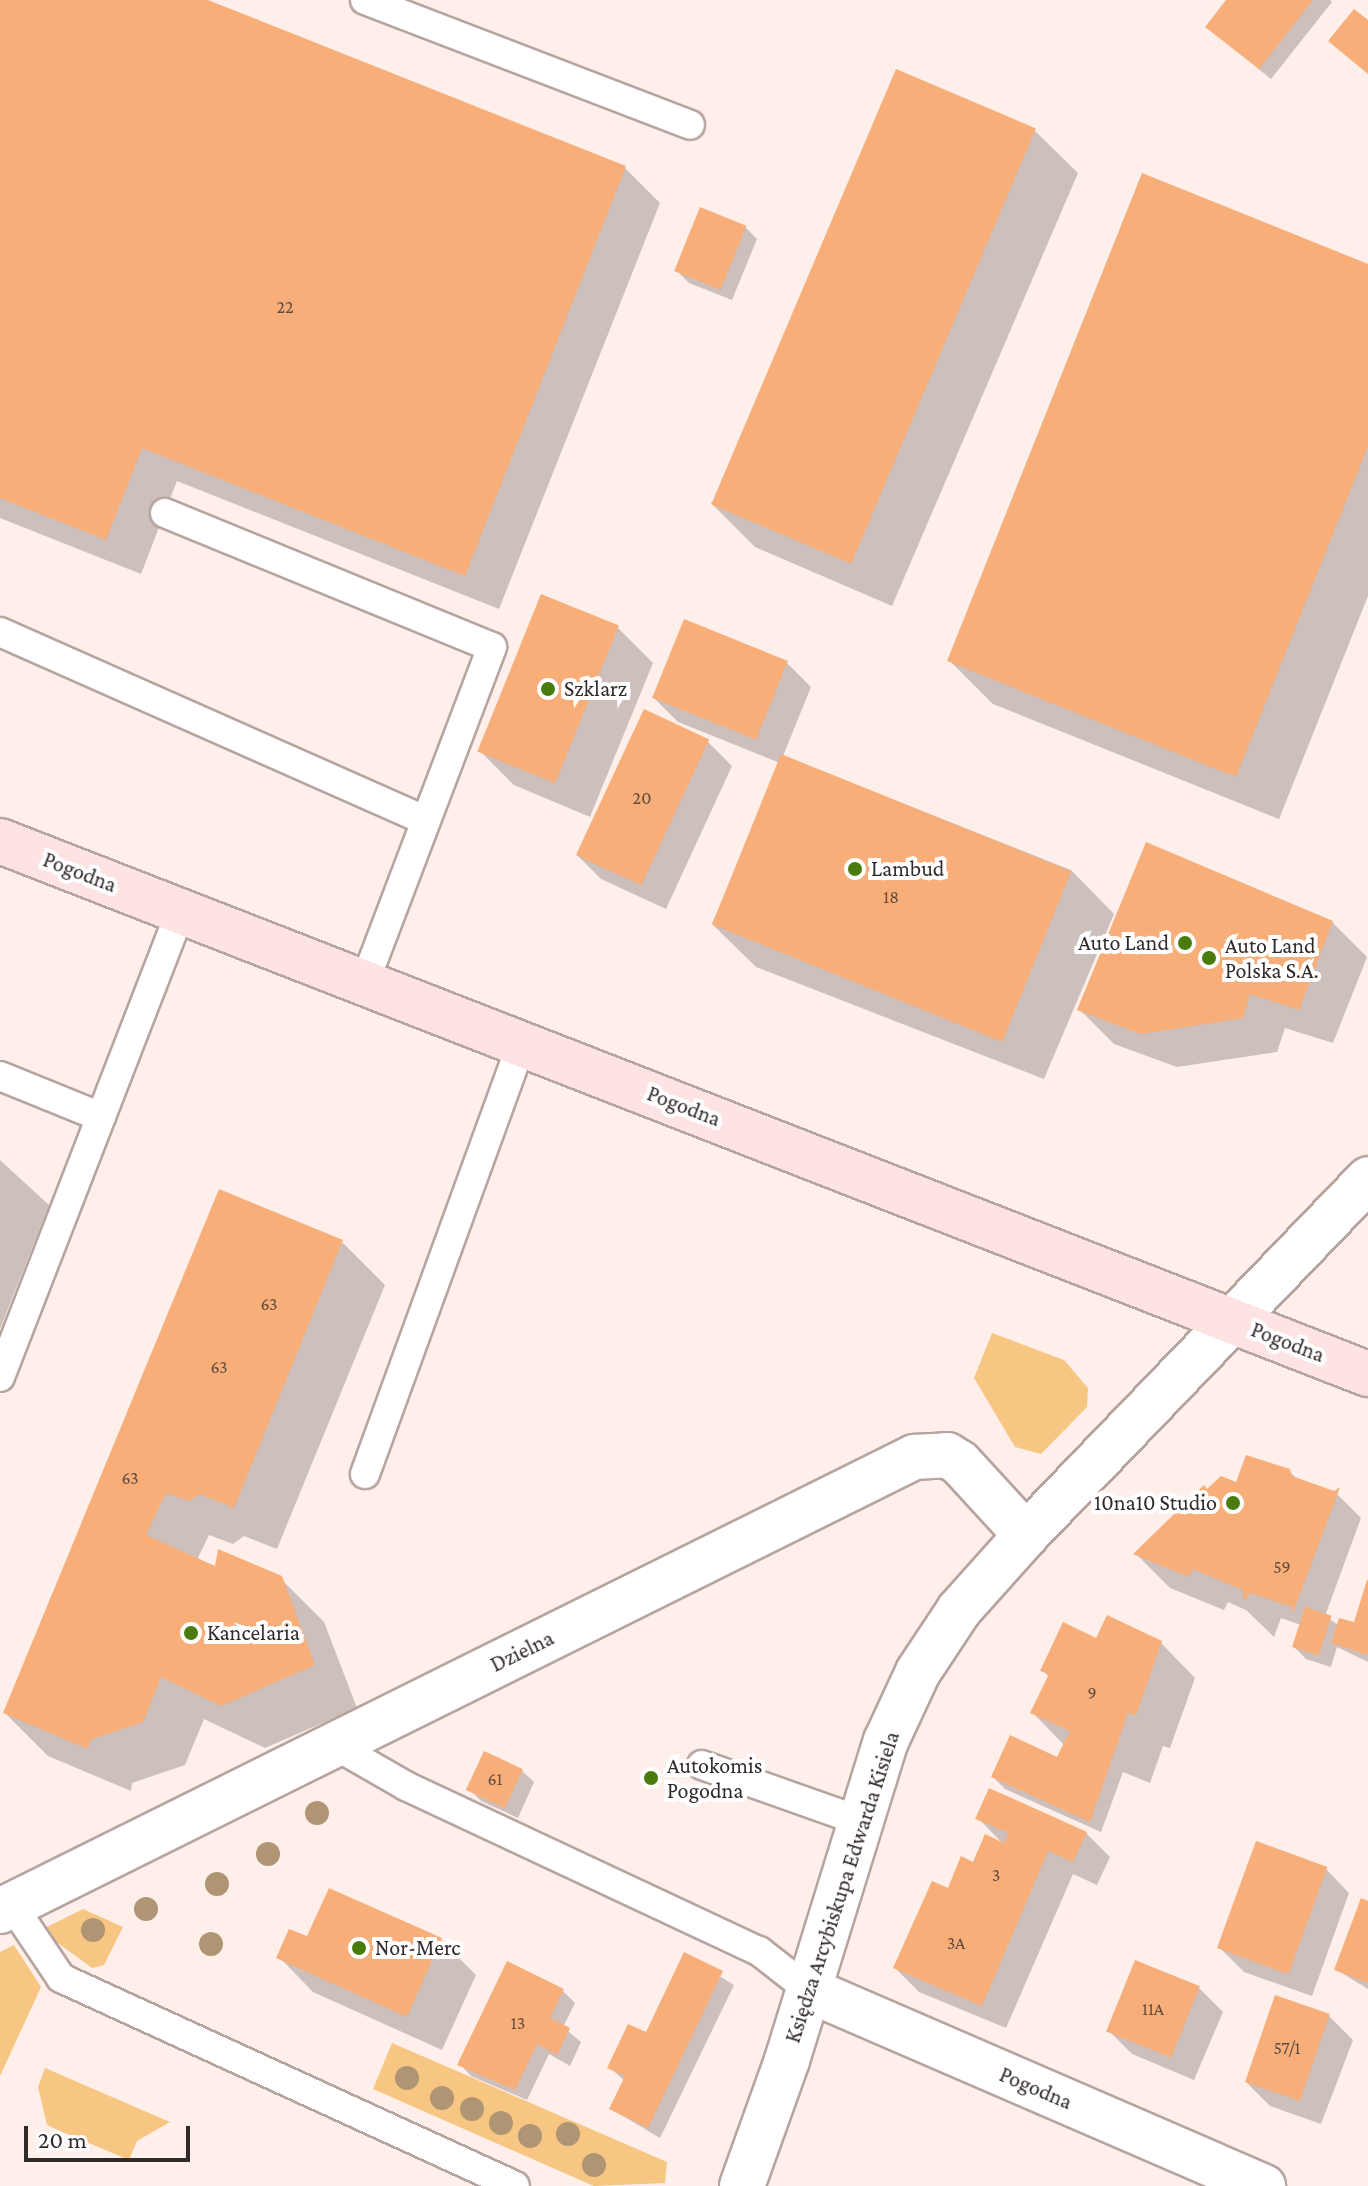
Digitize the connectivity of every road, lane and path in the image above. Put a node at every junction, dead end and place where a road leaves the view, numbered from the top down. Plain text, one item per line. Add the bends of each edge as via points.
1 (365, 0) edge
2 (690, 125) dead end
3 (165, 513) dead end
4 (0, 632) edge
5 (425, 820) junction
6 (0, 841) edge
7 (181, 911) junction
8 (364, 984) junction
9 (522, 1043) junction
10 (0, 1076) edge
11 (101, 1117) junction
12 (1368, 1179) edge
13 (1228, 1319) junction
14 (1368, 1374) edge
15 (0, 1377) edge
16 (365, 1474) dead end
17 (1026, 1535) junction
18 (333, 1744) junction
19 (702, 1765) dead end
20 (860, 1821) junction
21 (6, 1908) edge
22 (809, 1990) junction
23 (515, 2186) edge
24 (742, 2186) edge
25 (1263, 2186) edge

1 - 2 lane
3 - 5 lane via 492,647
4 - 5 lane
5 - 8 lane
6 - 7 street, Pogodna
7 - 8 street, Pogodna
7 - 11 lane
8 - 9 street, Pogodna
9 - 13 street, Pogodna
9 - 16 lane
10 - 11 lane
11 - 15 lane
12 - 13 street, Księdza Arcybiskupa Edwarda Kisiela
13 - 14 street, Pogodna
13 - 17 street, Księdza Arcybiskupa Edwarda Kisiela
17 - 18 street, Dzielna via 960,1463 947,1455 914,1457
17 - 20 street, Księdza Arcybiskupa Edwarda Kisiela via 959,1610 918,1672 886,1741
18 - 21 street, Dzielna
18 - 22 lane via 406,1786 759,1951
19 - 20 lane
20 - 22 street, Księdza Arcybiskupa Edwarda Kisiela
21 - 23 lane via 61,1978
22 - 24 street, Księdza Arcybiskupa Edwarda Kisiela
22 - 25 street, Pogodna

